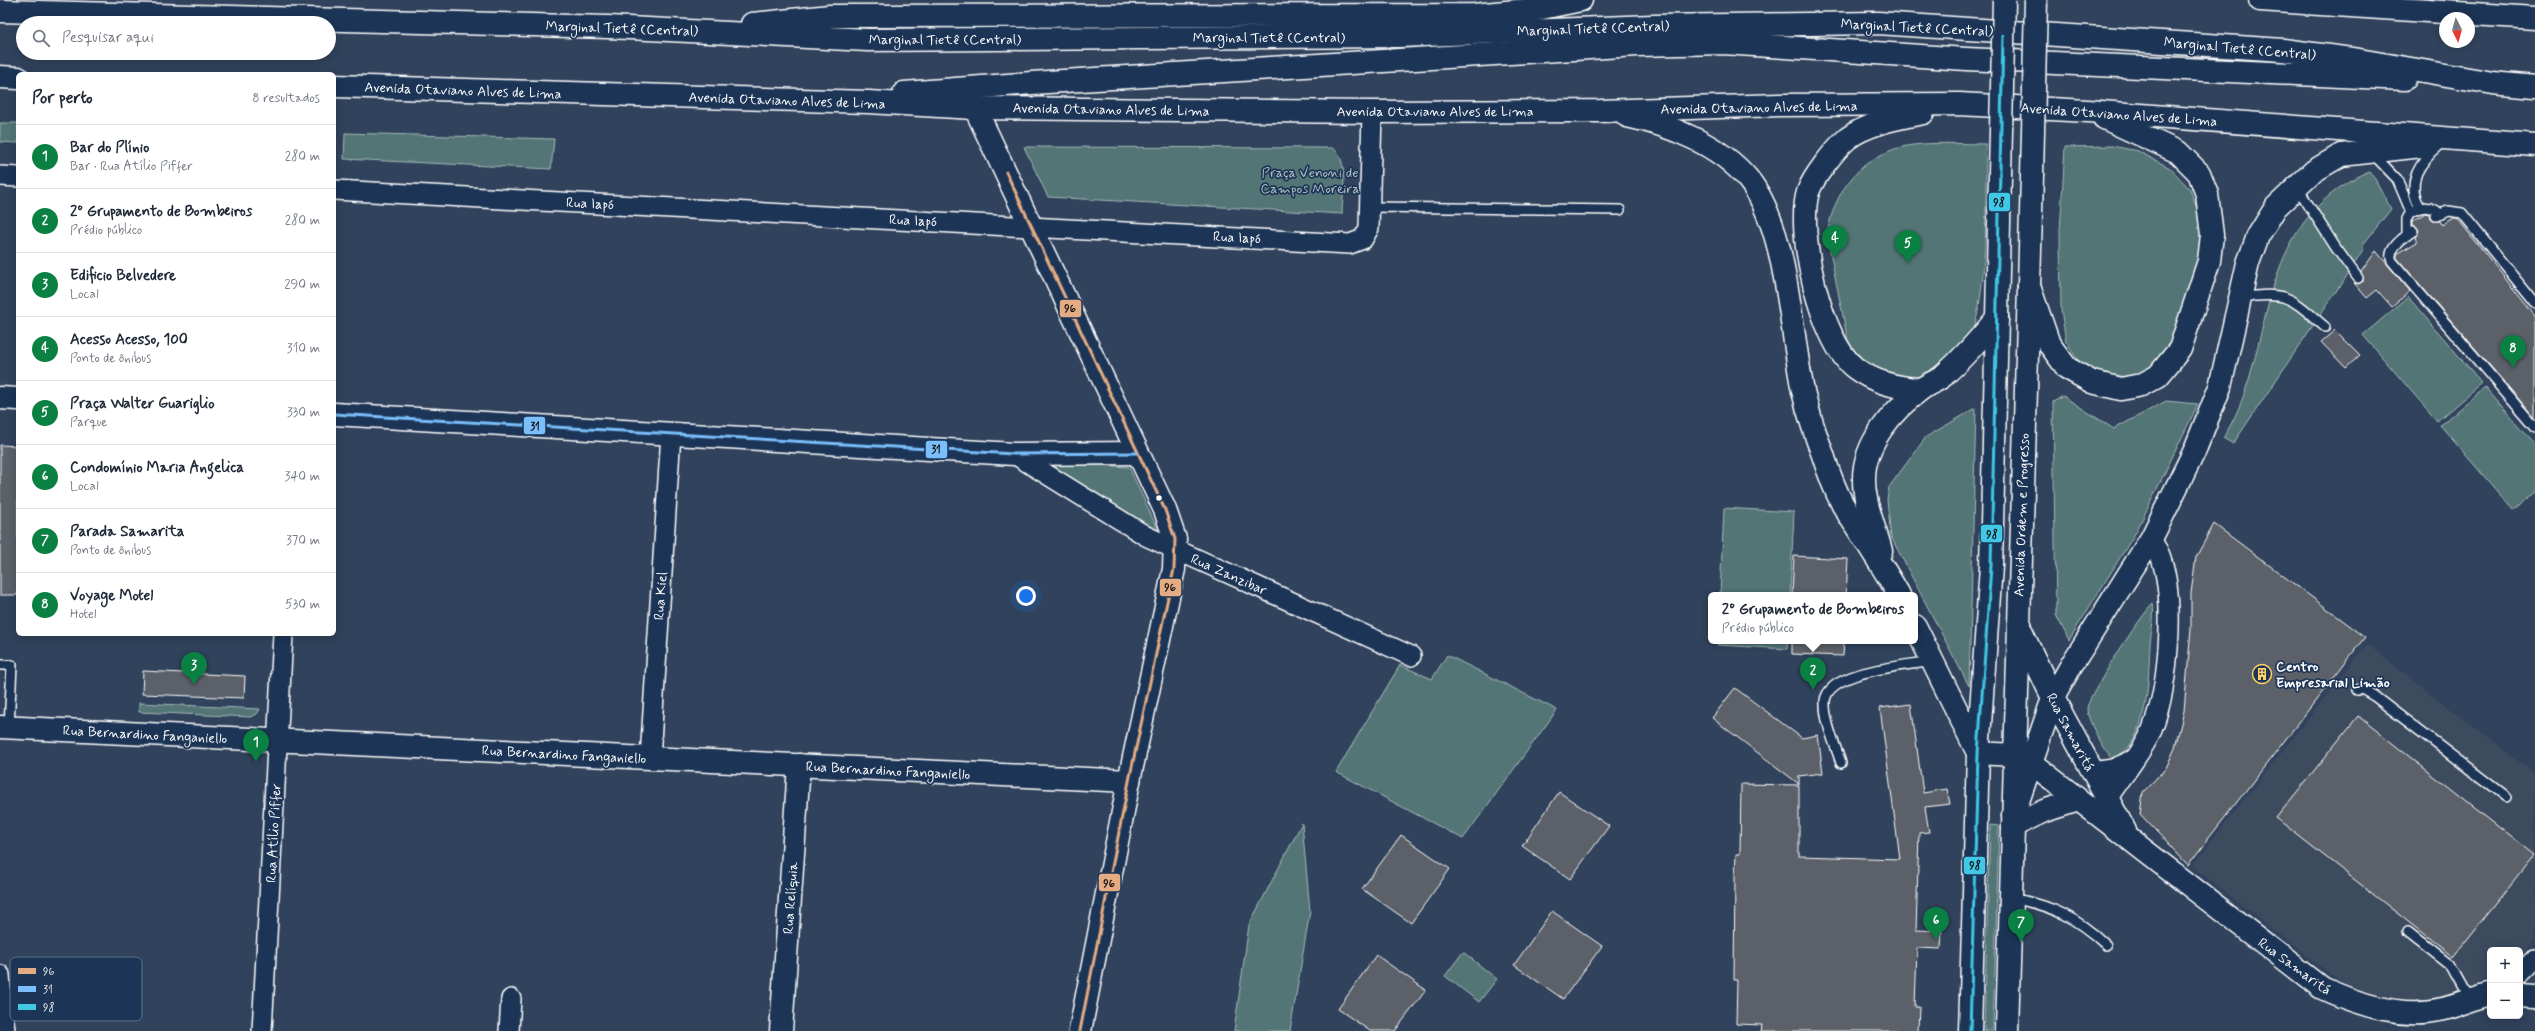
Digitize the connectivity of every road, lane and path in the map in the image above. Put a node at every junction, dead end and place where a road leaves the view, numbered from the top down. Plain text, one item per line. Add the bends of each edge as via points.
1 (1581, 0) edge
2 (2004, 0) edge
3 (2036, 0) edge
4 (2260, 0) edge
5 (0, 12) edge
6 (162, 16) edge
7 (2535, 18) edge
8 (336, 20) edge
9 (720, 32) junction
10 (0, 77) edge
11 (16, 78) edge
12 (2493, 83) junction
13 (336, 86) edge
14 (2535, 87) edge
15 (868, 102) junction
16 (1959, 104) junction
17 (975, 108) junction
18 (1600, 111) junction
19 (2088, 111) junction
20 (1372, 112) junction
21 (2503, 141) junction
22 (2440, 145) junction
23 (2535, 145) edge
24 (2369, 150) junction
25 (0, 176) edge
26 (16, 177) edge
27 (2296, 186) junction
28 (336, 190) edge
29 (1370, 207) junction
30 (2420, 207) junction
31 (1620, 210) dead end
32 (2411, 212) junction
33 (1032, 226) junction
34 (2358, 278) dead end
35 (2029, 286) junction
36 (2239, 298) junction
37 (2535, 303) edge
38 (1997, 318) junction
39 (2325, 327) dead end
40 (1920, 389) junction
41 (0, 398) edge
42 (16, 399) edge
43 (336, 414) edge
44 (2535, 427) edge
45 (671, 434) junction
46 (1137, 453) junction
47 (1014, 454) junction
48 (2151, 539) junction
49 (1176, 550) junction
50 (1886, 571) junction
51 (1897, 592) edge
52 (2017, 623) junction
53 (1918, 632) edge
54 (283, 636) edge
55 (1411, 656) dead end
56 (1933, 661) junction
57 (0, 665) edge
58 (2356, 690) dead end
59 (2053, 698) junction
60 (4, 727) edge
61 (278, 741) junction
62 (1978, 752) junction
63 (650, 758) junction
64 (2022, 758) junction
65 (2134, 760) junction
66 (1841, 764) dead end
67 (799, 765) junction
68 (2093, 772) junction
69 (1129, 781) junction
70 (2506, 797) dead end
71 (2107, 799) junction
72 (2078, 800) junction
73 (2013, 821) junction
74 (2129, 839) junction
75 (2010, 898) junction
76 (2408, 932) dead end
77 (2106, 945) dead end
78 (2535, 958) edge
79 (2523, 970) edge
80 (0, 977) edge
81 (2523, 995) edge
82 (2484, 996) edge
83 (2535, 996) edge
84 (511, 999) dead end
85 (5, 1031) edge
86 (262, 1031) edge
87 (509, 1031) edge
88 (781, 1031) edge
89 (1080, 1031) edge
90 (1970, 1031) edge
91 (2007, 1031) edge

1 - 9 main road via 1474,15 804,17 742,26
2 - 38 main road, Avenida Ordem e Progresso, bridge
3 - 35 main road, Avenida Ordem e Progresso, bridge
4 - 7 main road
5 - 6 main road, Marginal Tietê (Central)
8 - 9 main road, Marginal Tietê (Central)
9 - 12 main road, Marginal Tietê (Central) via 868,40 1287,37 1878,23 2283,50
10 - 11 main road
12 - 14 main road, Marginal Tietê (Central)
12 - 15 main road via 1966,59 1723,43 1637,45 1032,83 898,94
13 - 15 main road, Avenida Otaviano Alves de Lima
15 - 17 main road, Avenida Otaviano Alves de Lima
16 - 18 main road, Avenida Otaviano Alves de Lima
16 - 19 main road, Avenida Otaviano Alves de Lima
16 - 40 main road via 1881,123 1849,137 1838,148 1808,191 1808,258 1822,313 1838,351 1854,368 1877,382 1900,388
17 - 20 main road, Avenida Otaviano Alves de Lima
17 - 33 main road
18 - 20 main road, Avenida Otaviano Alves de Lima
18 - 50 main road via 1636,118 1696,140 1728,158 1749,180 1767,211 1776,240 1795,332 1803,391 1823,455 1842,504
19 - 21 main road, Avenida Otaviano Alves de Lima
19 - 35 main road via 2162,142 2178,152 2199,173 2211,215 2212,235 2209,261 2180,349 2158,376 2141,386 2120,390 2092,382 2067,368 2049,344
20 - 29 street, Rua Iapó
21 - 22 main road
21 - 23 main road, Avenida Otaviano Alves de Lima
22 - 24 main road
22 - 30 lane via 2419,166 2413,182 2416,201
24 - 27 main road via 2341,155
24 - 32 lane via 2397,179
25 - 26 street
27 - 34 lane
27 - 36 main road via 2276,207 2258,236
28 - 33 street, Rua Iapó
29 - 31 lane
29 - 33 street, Rua Iapó via 1367,235 1350,244
30 - 32 lane
30 - 37 lane via 2435,209 2438,215 2455,211 2462,213
32 - 44 lane via 2407,219 2410,233 2391,250 2392,261
33 - 46 main road
35 - 52 main road, Avenida Ordem e Progresso
36 - 39 lane via 2283,296 2295,302
36 - 48 main road via 2220,387 2194,452
38 - 40 main road via 1973,348 1942,377
38 - 62 main road, Avenida Ordem e Progresso via 1990,566
40 - 50 main road via 1888,418 1868,459 1864,480 1869,510
41 - 42 main road
43 - 45 main road, Rua Zanzibar
45 - 47 main road, Rua Zanzibar
45 - 63 street, Rua Kiel
46 - 47 main road, Rua Zanzibar
46 - 49 main road via 1165,510
47 - 49 street, Rua Zanzibar via 1082,497
48 - 59 main road
48 - 65 street via 2161,557 2168,596 2165,677 2157,716 2148,738
49 - 55 street, Rua Zanzibar
49 - 69 main road
50 - 51 main road
52 - 59 main road, Rua Samaritá
52 - 64 main road, Avenida Ordem e Progresso
53 - 56 main road
54 - 61 street, Rua Atílio Piffer
56 - 62 main road
56 - 66 lane via 1864,673 1844,679 1830,687 1825,699 1826,714
57 - 60 lane via 12,665
58 - 70 lane via 2362,689 2374,696
59 - 64 main road
59 - 68 main road, Rua Samaritá
60 - 61 main road, Rua Bernardino Fanganiello
61 - 63 main road, Rua Bernardino Fanganiello
61 - 86 street, Rua Atílio Piffer
62 - 64 main road
62 - 90 main road, Avenida Ordem e Progresso
63 - 67 main road, Rua Bernardino Fanganiello
64 - 72 main road, Rua Samaritá
64 - 73 main road
65 - 68 street via 2113,769
65 - 71 street
67 - 69 main road, Rua Bernardino Fanganiello
67 - 88 main road, Rua Relíquia
68 - 71 main road, Rua Samaritá
69 - 89 main road
71 - 74 main road, Rua Samaritá
72 - 73 main road
72 - 74 main road, Rua Samaritá
73 - 75 main road
74 - 82 main road, Rua Samaritá via 2327,991 2364,1004 2416,1013 2442,1010
75 - 77 lane via 2039,903 2067,915 2085,925
75 - 91 main road
76 - 82 lane
78 - 79 street
80 - 85 street
81 - 83 main road
84 - 87 street

